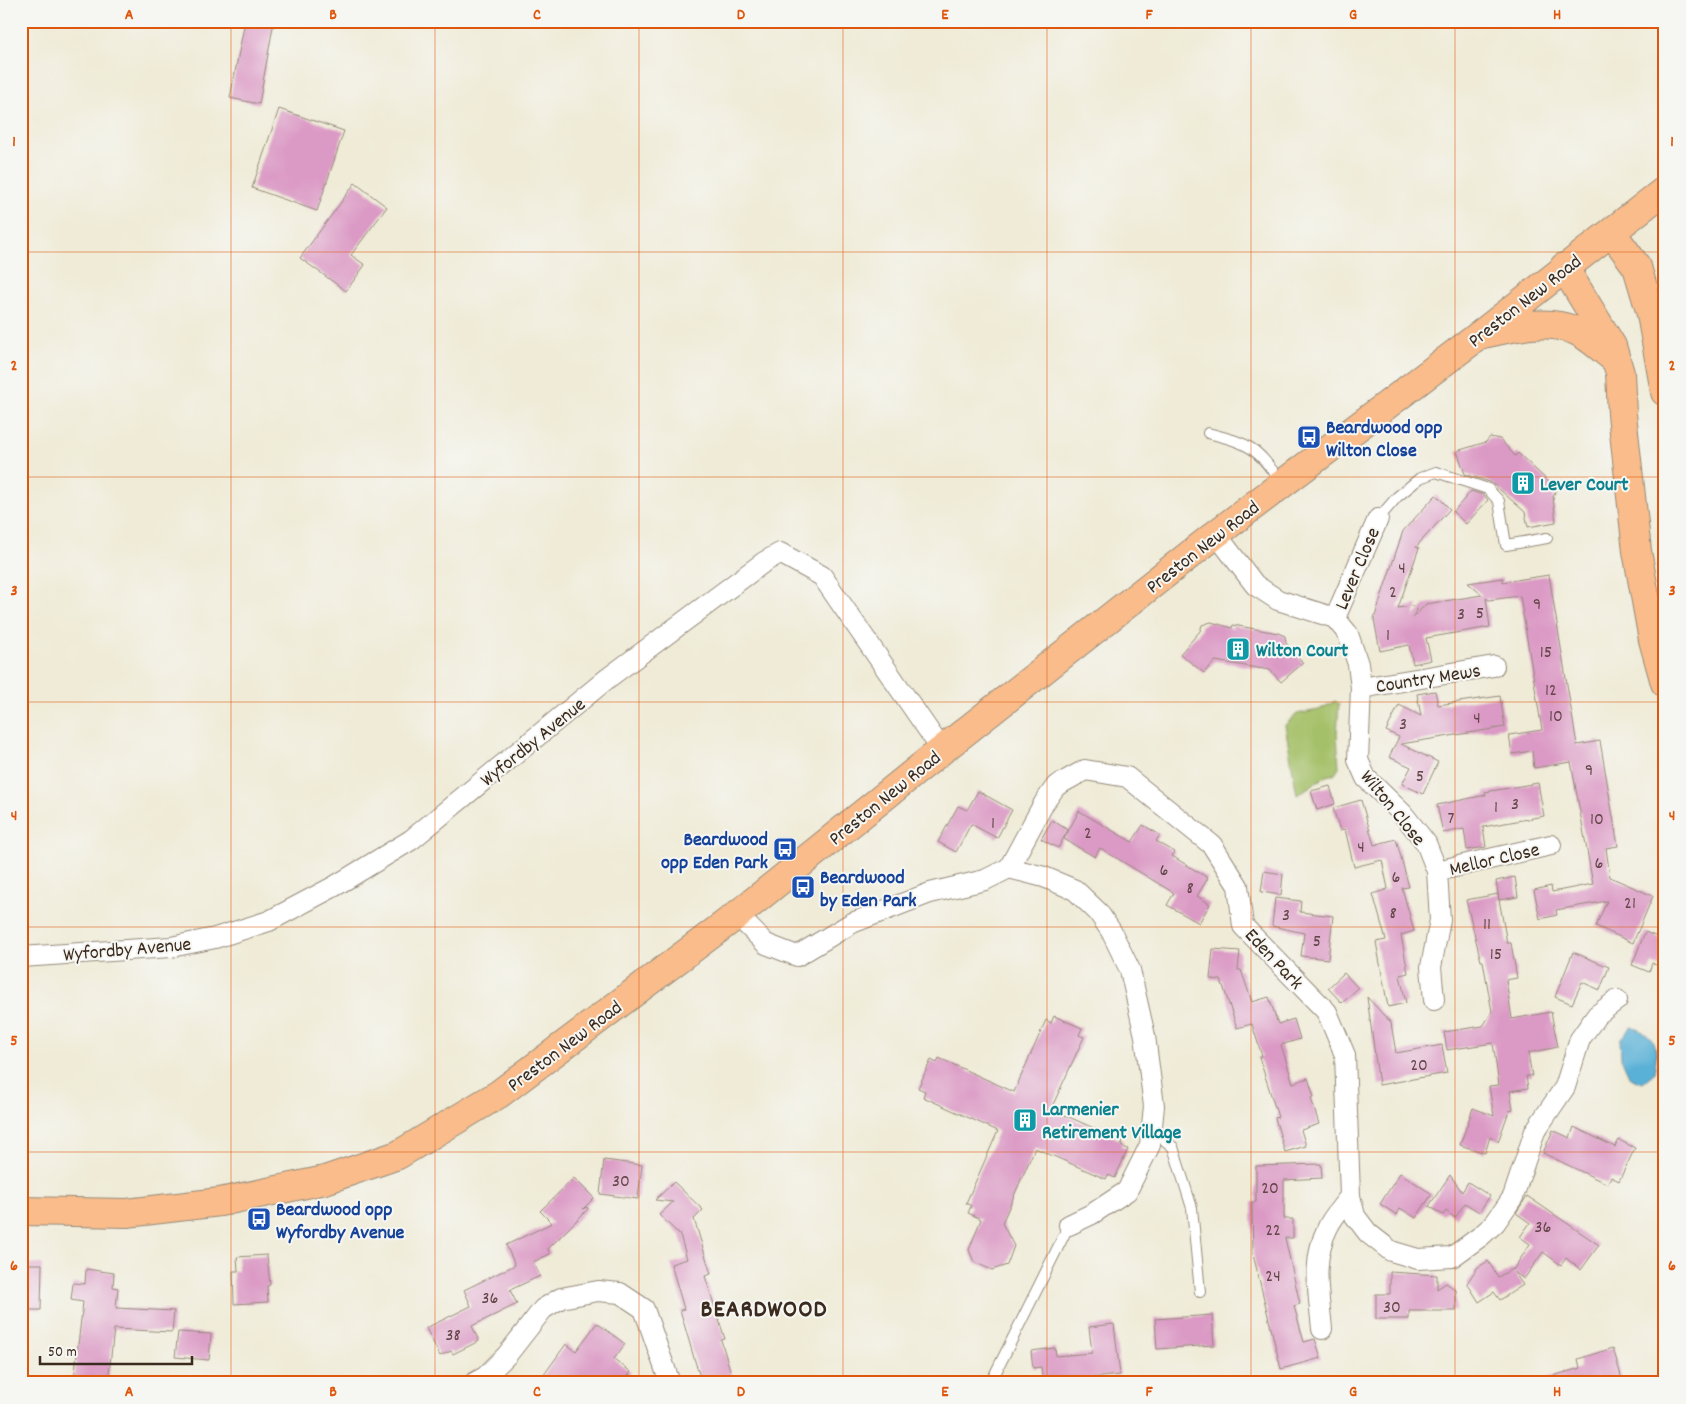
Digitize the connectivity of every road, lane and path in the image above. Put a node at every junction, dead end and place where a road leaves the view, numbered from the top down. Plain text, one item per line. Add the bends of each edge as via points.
1 (1665, 190) edge
2 (1612, 232) junction
3 (1564, 267) junction
4 (1481, 334) junction
5 (1617, 362) junction
6 (1664, 381) edge
7 (1208, 433) dead end
8 (1282, 484) junction
9 (1378, 519) joint
10 (1216, 534) junction
11 (1547, 538) dead end
12 (1335, 618) junction
13 (1494, 666) dead end
14 (1665, 683) edge
15 (1361, 688) junction
16 (942, 750) junction
17 (1550, 845) dead end
18 (1009, 868) junction
19 (1437, 871) junction
20 (737, 915) junction
21 (21, 957) edge
22 (1434, 1000) dead end
23 (1617, 1000) dead end
24 (1152, 1130) junction
25 (1350, 1196) junction
26 (21, 1211) edge
27 (1069, 1225) joint
28 (1200, 1292) dead end
29 (1322, 1330) dead end
30 (992, 1380) dead end
31 (474, 1383) edge
32 (670, 1383) edge

1 - 2 highway, Preston New Road
2 - 3 highway, Preston New Road
2 - 6 highway via 1637,267 1651,314
3 - 4 highway, Preston New Road
3 - 5 highway via 1612,346
4 - 5 highway via 1534,324 1553,325 1575,330
4 - 8 highway, Preston New Road
5 - 14 highway via 1637,551
7 - 8 lane via 1253,448
8 - 10 highway, Preston New Road
9 - 11 lane via 1420,478 1436,472 1488,488 1499,501 1506,546
9 - 12 street, Lever Close
10 - 12 street via 1255,585 1278,600
10 - 16 highway, Preston New Road
12 - 15 street, Wilton Close via 1348,634 1358,664
13 - 15 street, Country Mews
15 - 19 street, Wilton Close via 1358,760 1366,778 1403,814 1426,843
16 - 20 highway, Preston New Road
16 - 21 street, Wyfordby Avenue via 822,576 780,553 608,678 411,840 335,886 269,921 215,938 171,947
17 - 19 street, Mellor Close
18 - 20 street via 985,880 930,893 852,923 797,956 766,944
18 - 24 street via 1044,877 1075,890 1112,931 1130,970 1144,1036 1154,1106
18 - 25 street, Eden Park via 1056,786 1086,770 1127,778 1212,845 1238,886 1243,926 1327,1012 1345,1054
19 - 22 street, Wilton Close via 1440,920 1431,967
20 - 26 highway, Preston New Road via 498,1094 398,1156 325,1180 220,1202 127,1213
23 - 25 street, Eden Park via 1597,1015 1580,1039 1565,1087 1535,1131 1512,1197 1495,1223 1481,1236 1452,1257 1418,1259 1391,1251 1368,1233 1355,1216
24 - 27 street via 1150,1145 1127,1191
24 - 28 lane via 1172,1147 1192,1208
25 - 29 street via 1328,1226 1319,1248 1316,1267
27 - 30 lane
31 - 32 street via 507,1355 543,1309 561,1298 598,1290 620,1293 644,1309

